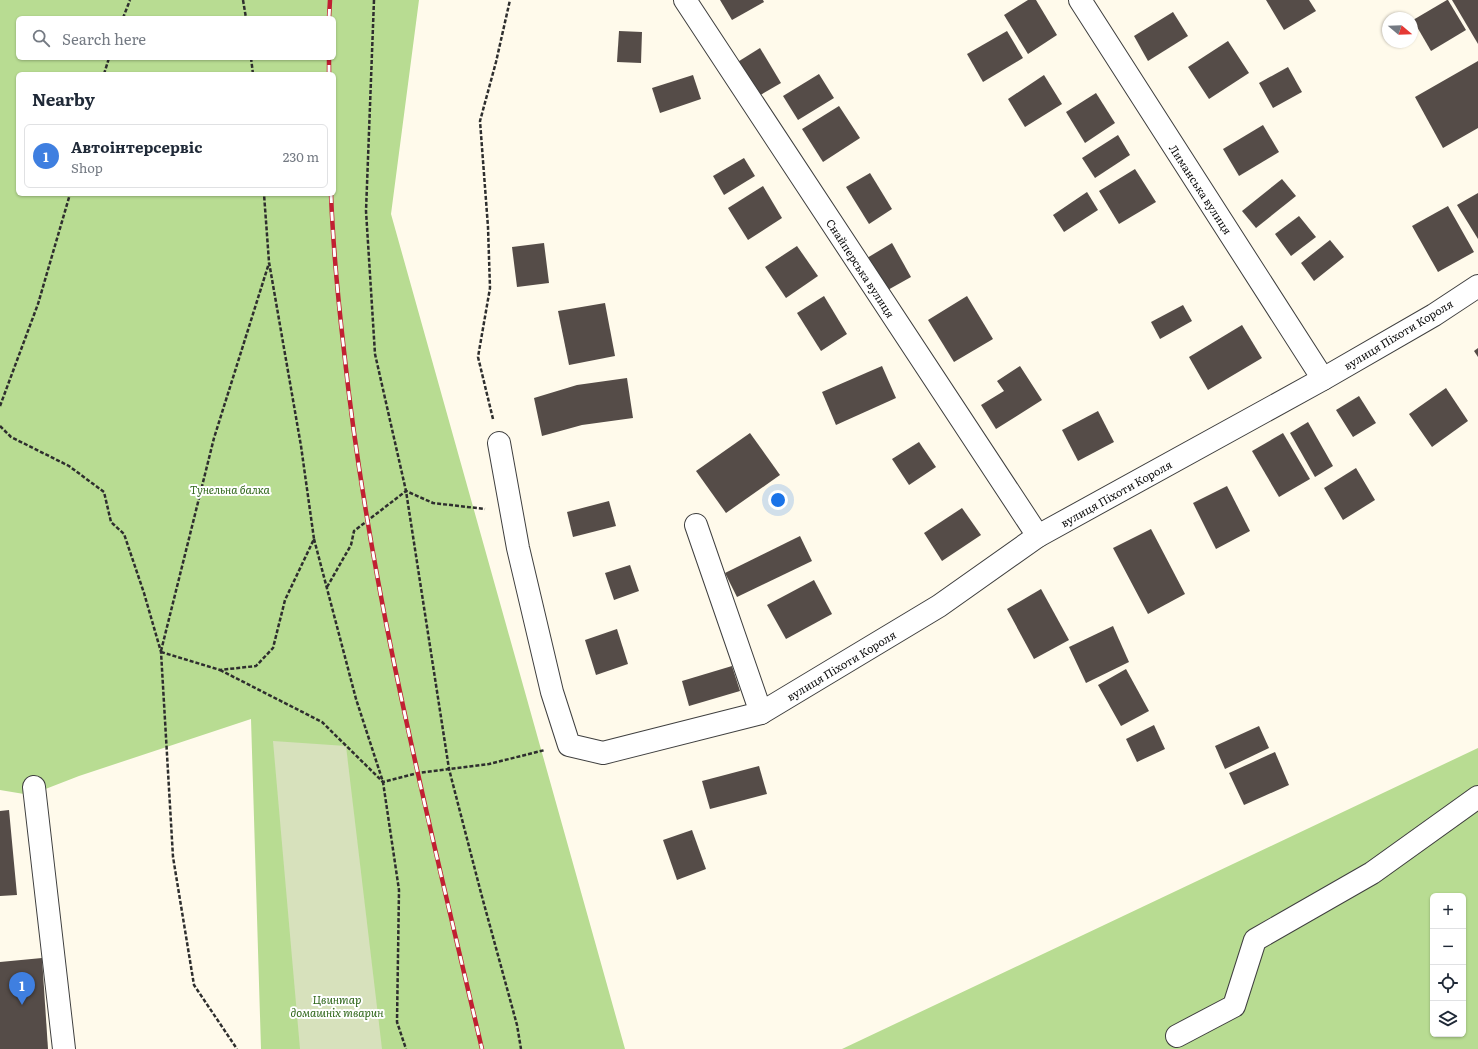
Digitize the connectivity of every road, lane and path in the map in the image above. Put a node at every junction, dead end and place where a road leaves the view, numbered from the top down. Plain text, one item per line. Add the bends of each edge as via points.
1 (130, 0) edge
2 (243, 0) edge
3 (374, 0) edge
4 (510, 0) edge
5 (685, 0) edge
6 (1080, 0) edge
7 (124, 16) edge
8 (246, 16) edge
9 (109, 60) edge
10 (251, 60) edge
11 (105, 72) edge
12 (253, 72) edge
13 (69, 196) edge
14 (264, 196) edge
15 (269, 262) junction
16 (1478, 286) edge
17 (1323, 379) junction
18 (0, 406) edge
19 (0, 426) edge
20 (499, 442) joint
21 (406, 491) junction
22 (511, 512) junction
23 (696, 525) dead end
24 (1038, 536) junction
25 (314, 539) junction
26 (327, 587) junction
27 (161, 652) junction
28 (220, 670) junction
29 (761, 713) junction
30 (569, 745) junction
31 (449, 769) junction
32 (383, 782) junction
33 (34, 787) dead end
34 (1478, 797) edge
35 (1176, 1036) dead end
36 (64, 1049) edge
37 (237, 1049) edge
38 (406, 1049) edge
39 (521, 1049) edge

1 - 7 path
2 - 8 path
3 - 21 path via 366,211 375,354
4 - 20 path via 480,121 490,288 478,357
5 - 24 street, Снайперська вулиця
6 - 17 street, Лиманська вулиця
9 - 11 path
10 - 12 path
13 - 18 path via 38,304
14 - 15 path
15 - 25 path via 302,446
15 - 27 path via 214,438
16 - 17 street, вулиця Піхоти Короля via 1434,315
17 - 24 street, вулиця Піхоти Короля
19 - 27 path via 11,437 68,466 104,492 111,522 124,534 127,541
20 - 22 street
21 - 22 path via 433,503
21 - 26 path via 354,531 351,545
21 - 31 path
22 - 30 street via 552,692
23 - 29 street
24 - 29 street, вулиця Піхоти Короля via 939,606
25 - 26 path
25 - 28 path via 285,600 273,648 256,666
26 - 32 path via 356,699
27 - 28 path
27 - 37 path via 173,857 194,985
28 - 32 path via 322,722
29 - 30 street, вулиця Піхоти Короля via 603,753
30 - 31 path via 488,764
31 - 32 path via 418,773
31 - 39 path via 517,1025
32 - 38 path via 399,890 397,1022
33 - 36 street
34 - 35 street via 1372,873 1255,940 1234,1006

